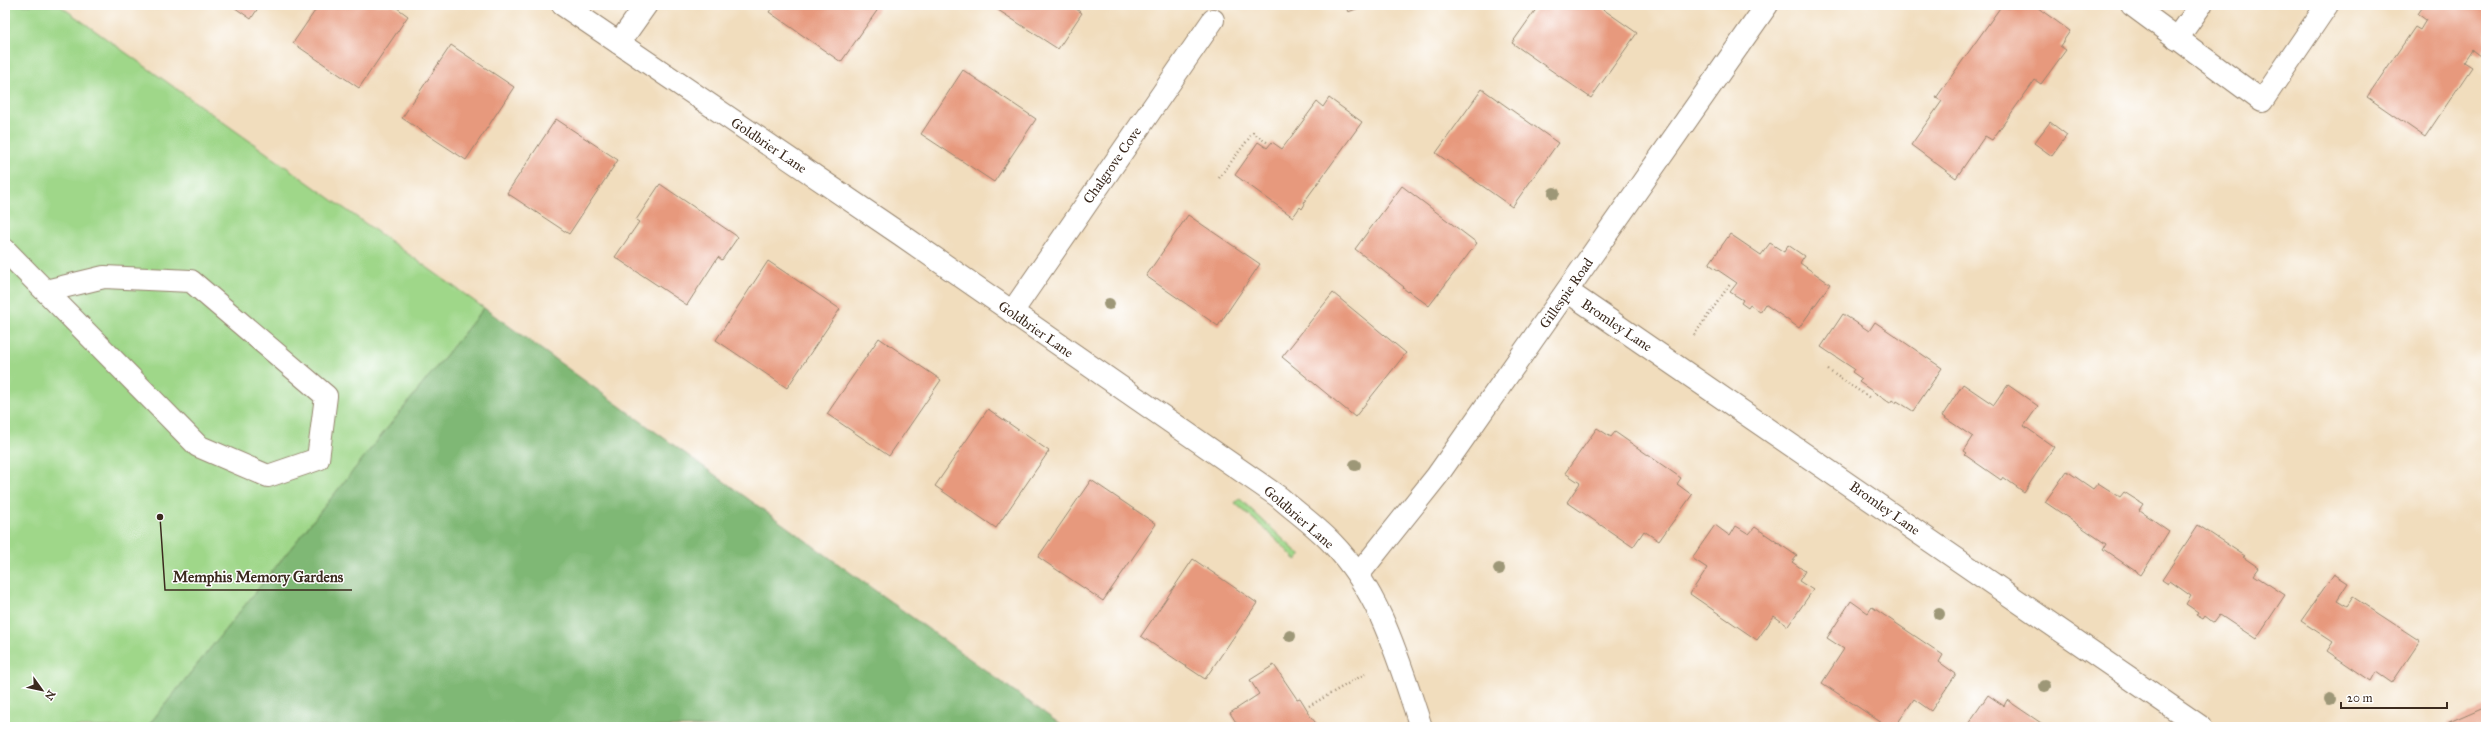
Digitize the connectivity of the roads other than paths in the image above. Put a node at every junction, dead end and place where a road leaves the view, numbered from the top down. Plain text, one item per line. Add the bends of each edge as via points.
1 (563, 5) edge
2 (646, 5) edge
3 (1767, 5) edge
4 (2132, 5) edge
5 (2201, 5) edge
6 (2327, 5) edge
7 (1213, 20) dead end
8 (2177, 40) junction
9 (619, 43) junction
10 (5, 250) edge
11 (46, 291) junction
12 (1567, 291) junction
13 (1012, 312) junction
14 (1358, 576) junction
15 (1421, 727) edge
16 (2201, 727) edge

1 - 9 street, Goldbrier Lane
2 - 9 street
3 - 12 street, Gillespie Road
4 - 8 street
5 - 8 street
6 - 8 street via 2262,100
7 - 13 street, Chalgrove Cove
9 - 13 street, Goldbrier Lane
10 - 11 street
11 - 11 street via 198,446 268,476 318,460 326,396 191,281 104,277
12 - 14 street, Gillespie Road via 1437,476
12 - 16 street, Bromley Lane
13 - 14 street, Goldbrier Lane via 1279,497 1332,543
14 - 15 street, Goldbrier Lane via 1376,604 1393,643

